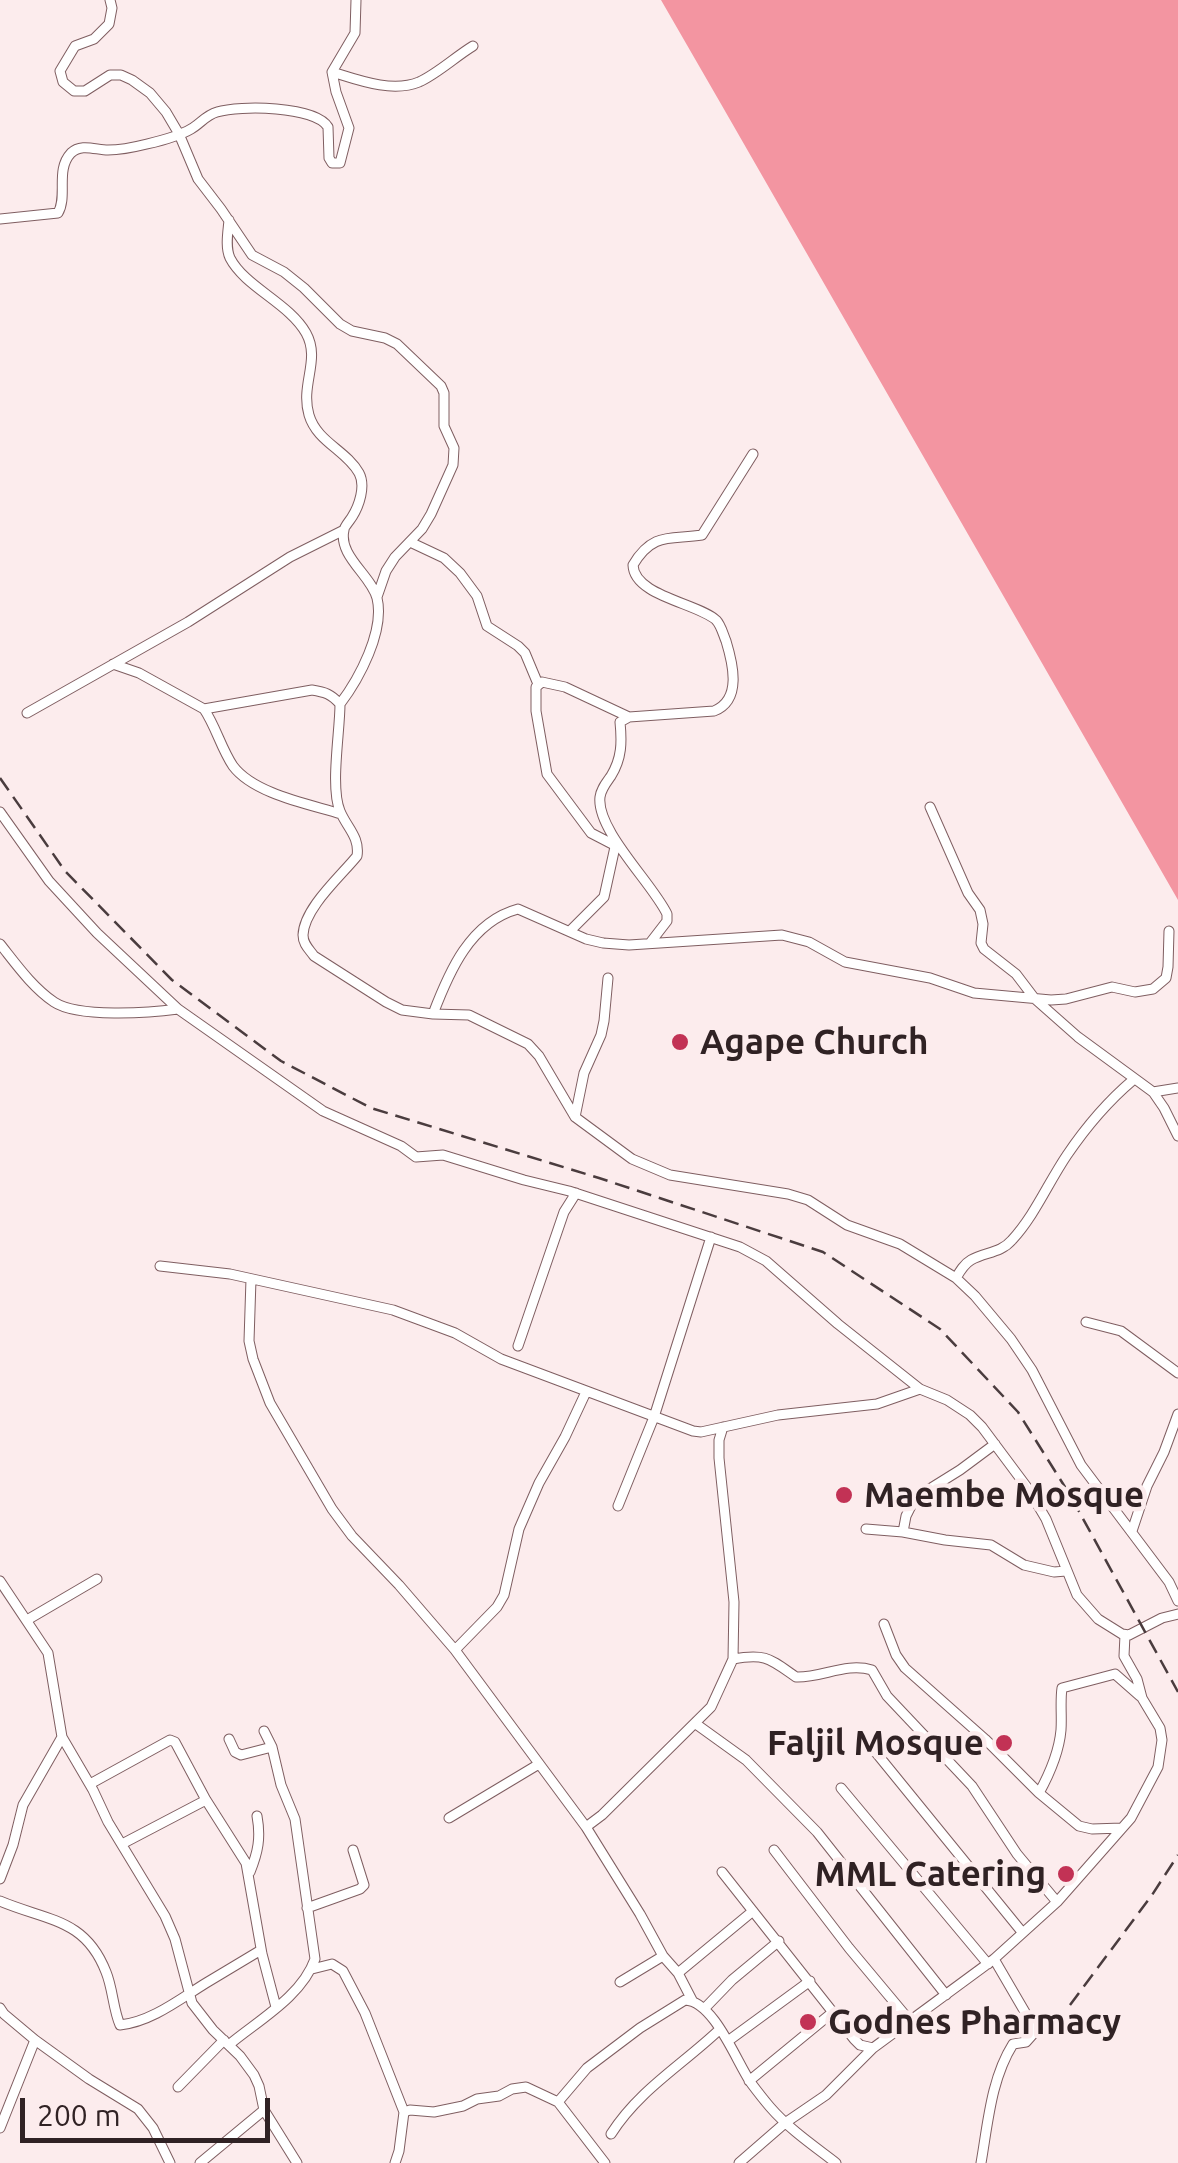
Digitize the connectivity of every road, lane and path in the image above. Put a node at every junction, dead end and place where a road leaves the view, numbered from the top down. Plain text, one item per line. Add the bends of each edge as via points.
1 (110, 0) edge
2 (358, 3) edge
3 (473, 46) dead end
4 (332, 72) junction
5 (179, 134) junction
6 (0, 219) edge
7 (228, 220) junction
8 (753, 454) dead end
9 (344, 530) junction
10 (410, 542) junction
11 (377, 597) junction
12 (113, 664) junction
13 (538, 684) junction
14 (340, 704) junction
15 (204, 709) junction
16 (27, 713) dead end
17 (629, 717) junction
18 (930, 807) dead end
19 (0, 812) edge
20 (342, 814) junction
21 (618, 848) junction
22 (1169, 930) dead end
23 (570, 931) junction
24 (650, 943) junction
25 (0, 944) edge
26 (608, 978) dead end
27 (1036, 999) junction
28 (178, 1010) junction
29 (433, 1014) junction
30 (1134, 1080) junction
31 (1178, 1088) edge
32 (1153, 1092) junction
33 (576, 1116) junction
34 (1178, 1136) edge
35 (576, 1194) junction
36 (711, 1237) junction
37 (160, 1266) dead end
38 (956, 1278) junction
39 (251, 1279) junction
40 (1086, 1322) dead end
41 (518, 1346) dead end
42 (1178, 1373) edge
43 (920, 1389) junction
44 (586, 1392) junction
45 (1178, 1414) edge
46 (654, 1417) junction
47 (723, 1427) junction
48 (701, 1432) junction
49 (719, 1440) junction
50 (995, 1444) junction
51 (618, 1506) dead end
52 (866, 1529) dead end
53 (1132, 1530) junction
54 (903, 1532) junction
55 (1066, 1571) junction
56 (97, 1579) dead end
57 (1174, 1579) edge
58 (0, 1581) edge
59 (1178, 1601) edge
60 (1178, 1614) edge
61 (27, 1620) junction
62 (884, 1624) dead end
63 (1125, 1635) junction
64 (455, 1650) junction
65 (732, 1659) junction
66 (1142, 1698) junction
67 (696, 1724) junction
68 (264, 1731) dead end
69 (860, 1732) dead end
70 (62, 1737) junction
71 (229, 1739) dead end
72 (272, 1747) junction
73 (539, 1764) junction
74 (90, 1784) junction
75 (841, 1788) dead end
76 (1039, 1793) junction
77 (206, 1800) junction
78 (257, 1816) dead end
79 (450, 1818) dead end
80 (586, 1827) junction
81 (1122, 1828) junction
82 (122, 1844) junction
83 (354, 1850) dead end
84 (774, 1850) dead end
85 (722, 1872) dead end
86 (249, 1875) junction
87 (0, 1879) edge
88 (0, 1902) edge
89 (1057, 1902) junction
90 (307, 1908) junction
91 (753, 1911) junction
92 (1022, 1932) junction
93 (779, 1941) junction
94 (262, 1950) junction
95 (663, 1956) junction
96 (991, 1962) junction
97 (312, 1969) junction
98 (678, 1973) junction
99 (810, 1981) junction
100 (620, 1982) dead end
101 (946, 1995) junction
102 (189, 1996) junction
103 (692, 2000) junction
104 (276, 2007) junction
105 (704, 2008) junction
106 (833, 2012) junction
107 (1, 2015) edge
108 (910, 2021) junction
109 (719, 2030) junction
110 (35, 2040) junction
111 (728, 2041) junction
112 (227, 2042) junction
113 (873, 2048) junction
114 (749, 2081) junction
115 (178, 2087) dead end
116 (558, 2102) junction
117 (264, 2110) junction
118 (404, 2112) junction
119 (785, 2123) junction
120 (0, 2128) edge
121 (611, 2134) dead end
122 (170, 2163) edge
123 (200, 2163) edge
124 (297, 2163) edge
125 (395, 2163) edge
126 (605, 2163) edge
127 (739, 2163) edge
128 (836, 2163) edge
129 (981, 2163) edge

1 - 5 street via 109,24 75,46 60,71 63,82 74,92 85,91 121,75 158,103
2 - 4 street via 353,38
3 - 4 street via 404,85
4 - 5 street via 349,128 336,164 328,127 308,113 226,110
5 - 6 street via 112,150 74,150 61,180 58,213
5 - 7 street via 198,179
7 - 9 street via 230,258 300,323 312,344 306,384 311,421 362,481
7 - 10 street via 252,255 284,272 340,324 397,344 441,386 444,426 456,456 431,514
8 - 17 street via 702,535 665,538 633,565 638,580 718,622 732,661 730,699 714,711
9 - 11 street via 351,558
9 - 12 street
10 - 11 street via 386,571
10 - 13 street via 460,572 487,626 525,653
11 - 14 street via 373,642
12 - 15 street
12 - 16 street
13 - 17 street via 556,683
13 - 21 street via 547,774 592,833
14 - 15 street via 312,690
14 - 20 street via 336,790
15 - 20 street via 245,779
17 - 21 street via 620,722 622,748 600,798
18 - 27 street via 980,910 984,949
19 - 28 street via 50,882
20 - 29 street via 357,839 357,856 316,906 304,928 306,946 386,1002
21 - 23 street via 604,897
21 - 24 street via 667,914
22 - 27 street via 1166,978 1153,990 1112,986 1066,999
23 - 24 street via 603,944
23 - 29 street via 524,910 500,915 452,968
24 - 27 street via 782,935 844,962 974,993
25 - 28 street via 21,972 65,1007
26 - 33 street via 604,1020
27 - 30 street
28 - 35 street via 323,1111 416,1157 443,1155
29 - 33 street via 468,1016 528,1044
30 - 32 street
30 - 38 street via 1092,1121 1010,1243 973,1259
31 - 32 street
32 - 34 street
33 - 38 street via 649,1167 808,1200
35 - 36 street
35 - 41 street
36 - 43 street via 766,1261
36 - 46 street
37 - 39 street
38 - 53 street via 1011,1338 1080,1465
39 - 44 street via 393,1310
39 - 64 street via 249,1341 278,1417 332,1510
40 - 42 street via 1120,1331
43 - 47 street via 877,1404
43 - 50 street via 970,1415
44 - 46 street
44 - 64 street via 520,1529 504,1596
45 - 53 street
46 - 48 street
46 - 51 street
47 - 48 street
47 - 49 street
48 - 49 street
49 - 65 street via 734,1602
50 - 54 street via 915,1498
50 - 55 street via 1046,1519
52 - 54 street
53 - 57 street
54 - 55 street via 991,1545 1035,1568
55 - 63 street via 1098,1619
56 - 61 street
57 - 59 street
58 - 61 street
60 - 63 street
61 - 70 street via 48,1653
62 - 76 street via 905,1668
63 - 66 street via 1124,1656
64 - 73 street
65 - 67 street via 711,1708
65 - 89 street via 764,1656 802,1678 858,1666 872,1670 887,1696 972,1786
66 - 76 street via 1115,1674 1062,1688 1058,1750
66 - 81 street via 1160,1728 1162,1750
67 - 80 street
67 - 101 street via 746,1760 817,1832
68 - 72 street
69 - 92 street
70 - 74 street
70 - 87 street via 24,1806
71 - 72 street via 241,1755
72 - 90 street via 295,1820
73 - 79 street
73 - 80 street
74 - 77 street via 170,1740
74 - 82 street
75 - 96 street
76 - 81 street via 1079,1826
77 - 82 street
77 - 86 street
78 - 86 street via 261,1834
80 - 95 street
81 - 89 street
82 - 102 street via 175,1938
83 - 90 street via 360,1889
84 - 108 street
85 - 91 street
86 - 94 street
88 - 102 street via 79,1932 108,1976 120,2026
89 - 92 street
90 - 97 street via 316,1952
91 - 93 street
91 - 98 street
92 - 96 street
93 - 99 street
93 - 105 street
94 - 102 street
94 - 104 street
95 - 98 street
95 - 100 street
96 - 101 street
96 - 129 street via 1034,2033 1013,2044 1002,2062
97 - 104 street
97 - 118 street via 332,1964 343,1970
98 - 103 street
99 - 106 street
99 - 111 street
101 - 108 street
102 - 112 street
103 - 105 street
103 - 116 street via 679,2002 587,2068
104 - 112 street
105 - 109 street
106 - 113 street via 860,2044
106 - 114 street
107 - 110 street
108 - 113 street
109 - 111 street
109 - 121 street via 643,2094
110 - 120 street
110 - 122 street via 138,2109
111 - 114 street
112 - 115 street
112 - 117 street via 254,2075
113 - 119 street via 826,2095
114 - 119 street
116 - 118 street via 526,2087 434,2112
116 - 126 street
117 - 123 street
117 - 124 street
118 - 125 street
119 - 127 street
119 - 128 street

